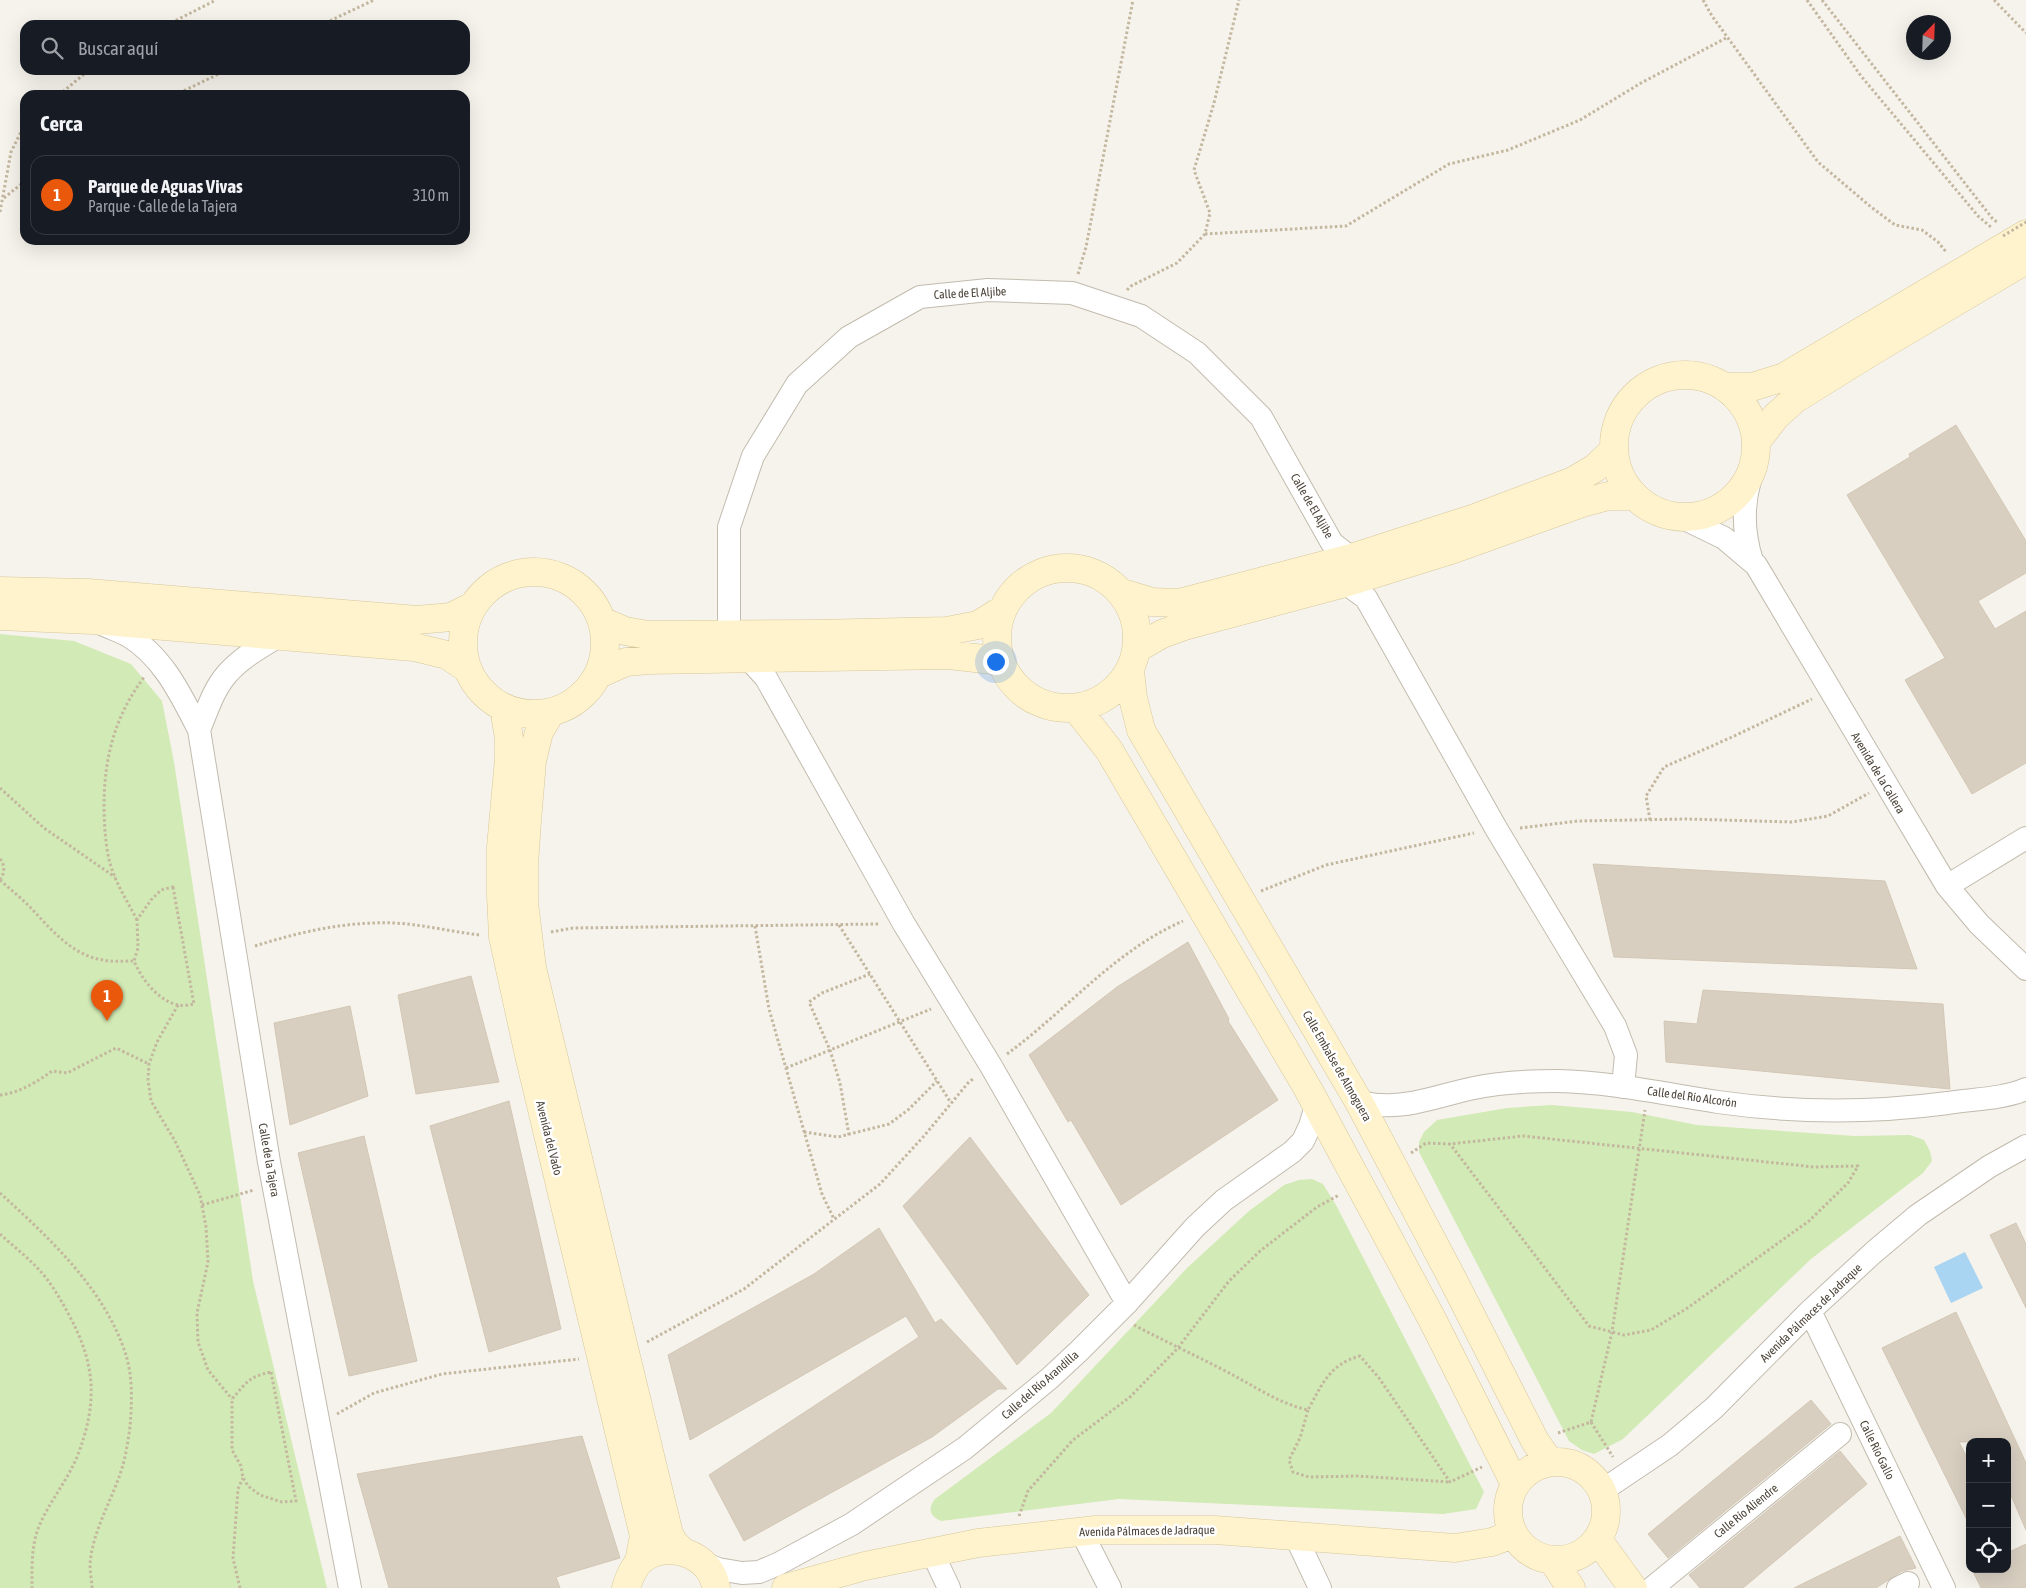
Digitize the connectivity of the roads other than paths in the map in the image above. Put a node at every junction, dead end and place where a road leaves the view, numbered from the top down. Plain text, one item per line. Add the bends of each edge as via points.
1 (2020, 238) edge
2 (1726, 387) junction
3 (1756, 442) junction
4 (1613, 451) junction
5 (1750, 480) junction
6 (1634, 496) junction
7 (1683, 518) junction
8 (1752, 561) junction
9 (1348, 571) junction
10 (0, 591) edge
11 (1122, 593) junction
12 (473, 606) junction
13 (1002, 610) junction
14 (0, 616) edge
15 (92, 620) junction
16 (602, 621) junction
17 (724, 636) junction
18 (277, 637) junction
19 (748, 658) junction
20 (1134, 660) junction
21 (1000, 661) junction
22 (468, 669) junction
23 (599, 674) junction
24 (504, 708) junction
25 (1076, 708) junction
26 (551, 712) junction
27 (199, 730) junction
28 (2026, 838) edge
29 (1947, 886) junction
30 (515, 937) junction
31 (2026, 969) edge
32 (1623, 1087) junction
33 (2026, 1089) edge
34 (1359, 1102) junction
35 (1316, 1106) junction
36 (2026, 1146) edge
37 (1121, 1309) junction
38 (1810, 1311) junction
39 (613, 1355) junction
40 (1840, 1434) dead end
41 (1542, 1451) junction
42 (1614, 1483) junction
43 (1515, 1484) junction
44 (1081, 1532) junction
45 (1513, 1534) junction
46 (1295, 1535) junction
47 (1598, 1540) junction
48 (932, 1552) junction
49 (692, 1556) junction
50 (344, 1560) junction
51 (1552, 1561) junction
52 (639, 1562) junction
53 (796, 1587) edge
54 (350, 1588) edge
55 (361, 1588) edge
56 (626, 1588) edge
57 (716, 1588) edge
58 (949, 1588) edge
59 (1110, 1588) edge
60 (1320, 1588) edge
61 (1571, 1588) edge
62 (1633, 1588) edge
63 (1652, 1588) edge
64 (1944, 1588) edge

1 - 2 main road via 1784,377 1752,387
1 - 3 main road via 1874,350 1795,399 1776,416
2 - 3 main road via 1746,408 1755,428
2 - 4 main road via 1708,380 1678,376 1650,384 1636,393 1625,407 1616,428
3 - 5 main road
4 - 6 main road via 1623,483
4 - 9 main road via 1595,468 1573,481
5 - 7 main road via 1720,508 1697,517
5 - 8 street, Avenida de la Callera via 1744,530
6 - 7 main road via 1660,514
6 - 9 main road via 1608,496 1448,551
7 - 8 street, Avenida de la Callera via 1724,538
8 - 29 street, Avenida de la Callera
9 - 11 main road via 1180,603 1152,602
9 - 17 street, Calle de El Aljibe via 1261,416 1198,352 1141,316 1072,293 988,290 920,297 849,337 797,384 753,456 729,527 729,622
9 - 20 main road via 1162,634
9 - 32 street, Calle de El Aljibe via 1614,1026 1626,1055
10 - 12 main road via 88,593 417,620 451,616
11 - 13 main road via 1108,580 1084,568 1056,567 1030,577 1009,597
11 - 20 main road via 1133,610 1138,629
12 - 16 main road via 490,587 512,576 542,573 560,577 578,587 594,605
12 - 22 main road via 465,626 463,648
13 - 17 main road via 978,625 947,631
13 - 21 main road via 997,627
14 - 15 main road
15 - 18 main road
15 - 27 street, Calle de la Tajera via 128,636 157,659
16 - 17 main road via 625,631 648,635
16 - 23 main road via 604,657
18 - 22 main road via 414,647 447,655
18 - 27 street via 248,654 226,674 212,697
19 - 21 main road via 949,655
19 - 23 main road via 642,660 626,662
19 - 37 street via 766,678 904,924 991,1066
20 - 25 main road via 1116,689 1097,702
20 - 34 main road, Calle Embalse de Almoguera via 1133,698 1141,730
21 - 25 main road via 1009,678 1038,702 1057,708
22 - 24 main road via 488,698
23 - 26 main road via 571,705
24 - 26 main road via 527,714
24 - 30 main road, Avenida del Vado via 509,759 501,847
25 - 35 main road via 1109,750
26 - 30 main road, Avenida del Vado via 539,732 532,762
27 - 50 street, Calle de la Tajera via 273,1184
28 - 29 street
29 - 31 street, Avenida de la Callera via 1961,906
30 - 39 main road, Avenida del Vado via 532,968
32 - 33 street, Calle del Río Alcorón via 1776,1108 1842,1110 1912,1107
32 - 34 street, Calle del Río Alcorón via 1522,1082 1476,1087 1383,1106
34 - 41 main road, Calle Embalse de Almoguera
35 - 37 street, Calle del Río Arandilla via 1303,1141 1224,1200 1194,1227
35 - 43 main road via 1432,1319
36 - 38 street, Avenida Pálmaces de Jadraque via 1990,1166 1918,1215
37 - 49 street, Calle del Río Arandilla via 1050,1378 965,1448 852,1524 759,1572 718,1569
38 - 42 street, Avenida Pálmaces de Jadraque via 1714,1408 1670,1445
38 - 64 street, Calle Río Gallo
39 - 49 main road, Avenida del Vado via 669,1534 674,1543
39 - 52 main road, Avenida del Vado via 644,1536
40 - 63 street, Calle Río Aliendre
41 - 42 main road
41 - 43 main road
42 - 47 main road via 1605,1527
43 - 45 main road via 1508,1502
44 - 46 main road, Avenida Pálmaces de Jadraque via 1215,1530
44 - 48 main road, Avenida Pálmaces de Jadraque via 978,1543
44 - 59 street
45 - 46 main road, Avenida Pálmaces de Jadraque via 1492,1542 1456,1548
45 - 51 main road via 1533,1552
46 - 60 street
47 - 51 main road via 1583,1554
47 - 62 main road
48 - 53 main road, Avenida Pálmaces de Jadraque via 865,1566
48 - 58 street
49 - 52 main road via 669,1549
49 - 57 main road, Avenida del Vado via 709,1570
50 - 54 street, Calle de la Tajera
50 - 55 street
51 - 61 main road
52 - 56 main road, Avenida del Vado

